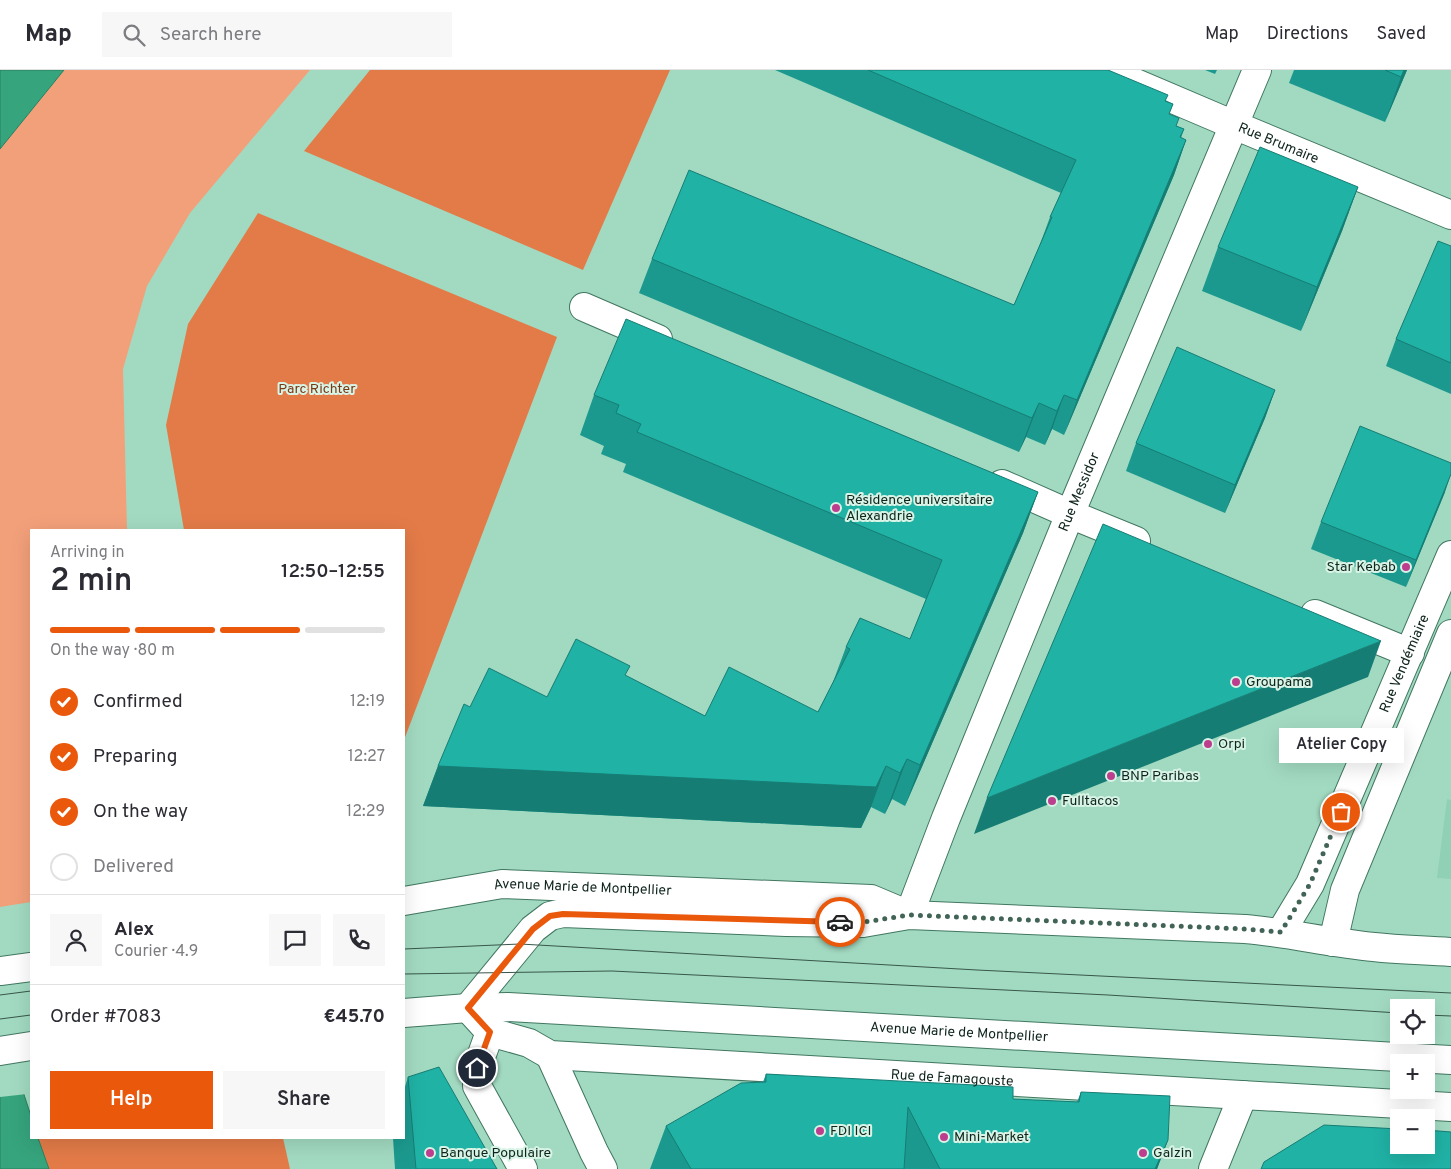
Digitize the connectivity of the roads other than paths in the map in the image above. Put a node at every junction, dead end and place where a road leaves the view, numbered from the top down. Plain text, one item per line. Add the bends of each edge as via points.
1 (1104, 70) edge
2 (1257, 70) edge
3 (1234, 125) junction
4 (1451, 215) edge
5 (584, 307) dead end
6 (684, 350) edge
7 (976, 473) edge
8 (1070, 514) junction
9 (1161, 551) edge
10 (1451, 556) edge
11 (1289, 603) edge
12 (1451, 634) edge
13 (1410, 653) junction
14 (405, 901) edge
15 (909, 915) junction
16 (1281, 932) junction
17 (1334, 942) junction
18 (1451, 952) edge
19 (30, 967) edge
20 (0, 971) edge
21 (468, 1008) junction
22 (405, 1012) edge
23 (490, 1032) junction
24 (30, 1046) edge
25 (0, 1051) edge
26 (550, 1055) junction
27 (1451, 1060) edge
28 (1243, 1096) junction
29 (1451, 1107) edge
30 (523, 1169) edge
31 (603, 1169) edge
32 (1213, 1169) edge

1 - 3 street, Rue Brumaire
2 - 3 street, Rue Messidor
3 - 4 street, Rue Brumaire
3 - 8 street, Rue Messidor
5 - 6 street
7 - 8 street
8 - 9 street
8 - 15 street, Rue Messidor
10 - 13 street, Rue Vendémiaire
11 - 13 street
12 - 17 street via 1344,890
13 - 16 street, Rue Vendémiaire via 1310,884
14 - 15 street, Avenue Marie de Montpellier via 502,884 871,899
15 - 16 street, Avenue Marie de Montpellier
15 - 21 street, Avenue Marie de Montpellier via 864,922 550,916 533,929
16 - 17 street, Avenue Marie de Montpellier
17 - 18 street, Avenue Marie de Montpellier
19 - 20 street
21 - 22 street, Avenue Marie de Montpellier
21 - 23 street
21 - 27 street, Avenue Marie de Montpellier via 518,1008
23 - 26 street, Rue de Famagouste via 529,1043
23 - 30 street via 477,1068 477,1086
24 - 25 street
26 - 28 street, Rue de Famagouste
26 - 31 street
28 - 29 street, Rue de Famagouste
28 - 32 street

